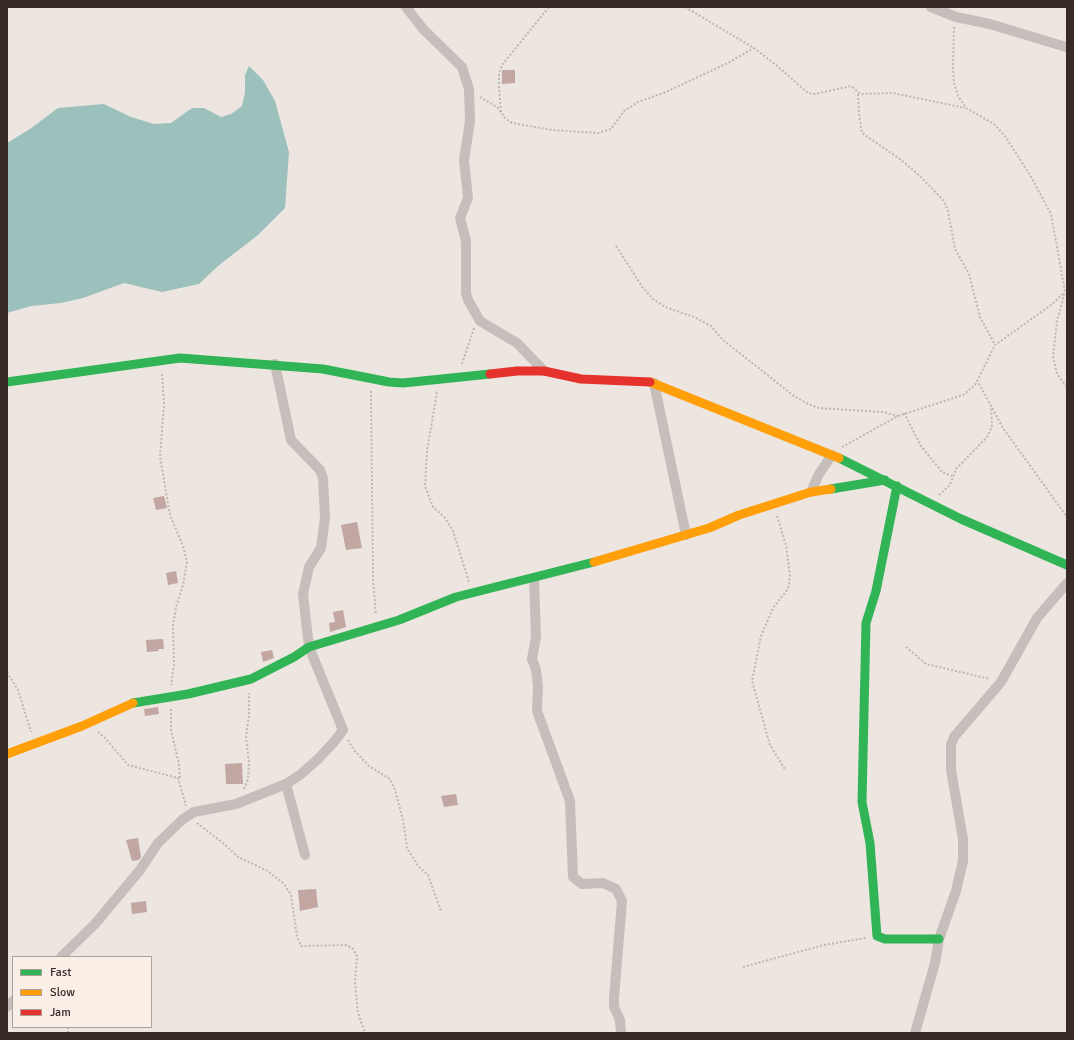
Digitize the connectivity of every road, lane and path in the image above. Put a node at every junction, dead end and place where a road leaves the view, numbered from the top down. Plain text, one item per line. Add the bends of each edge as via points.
1 (406, 7) edge
2 (549, 7) edge
3 (685, 7) edge
4 (931, 7) edge
5 (956, 17) junction
6 (754, 48) junction
7 (1066, 48) edge
8 (469, 90) junction
9 (858, 93) junction
10 (966, 108) junction
11 (501, 113) junction
12 (616, 246) dead end
13 (1065, 292) junction
14 (476, 317) junction
15 (995, 345) junction
16 (162, 360) junction
17 (275, 364) junction
18 (544, 371) junction
19 (458, 376) junction
20 (438, 379) junction
21 (371, 380) junction
22 (977, 380) junction
23 (7, 382) edge
24 (654, 383) junction
25 (1067, 387) edge
26 (990, 402) junction
27 (904, 413) junction
28 (898, 416) junction
29 (832, 455) junction
30 (952, 476) junction
31 (885, 480) junction
32 (897, 486) junction
33 (811, 492) junction
34 (931, 502) junction
35 (767, 506) junction
36 (1067, 518) edge
37 (686, 535) junction
38 (1067, 565) edge
39 (534, 578) junction
40 (1067, 583) edge
41 (471, 593) junction
42 (374, 627) junction
43 (308, 646) junction
44 (906, 647) dead end
45 (7, 672) edge
46 (251, 679) junction
47 (1001, 682) junction
48 (171, 697) junction
49 (82, 726) junction
50 (343, 730) junction
51 (34, 743) junction
52 (7, 754) edge
53 (786, 771) dead end
54 (180, 780) junction
55 (286, 784) junction
56 (236, 804) junction
57 (190, 814) junction
58 (305, 855) dead end
59 (441, 911) dead end
60 (877, 936) junction
61 (939, 939) junction
62 (62, 956) edge
63 (743, 967) dead end
64 (365, 1033) edge
65 (621, 1033) edge
66 (915, 1033) edge

1 - 8 street via 423,29 462,66
2 - 11 path via 502,65 499,74
3 - 6 path
4 - 5 street
5 - 7 street via 990,24
5 - 10 path via 952,52 954,83 958,96
6 - 9 path via 808,93 815,94 847,86 851,86
6 - 11 path via 666,92 638,102 624,111 611,129 598,133 533,128 512,123
8 - 11 path via 497,107
8 - 14 street via 470,122 464,160 468,198 460,218 466,242 466,293
9 - 10 path via 893,93
9 - 15 path via 862,133 905,164 944,201 955,249 969,274 980,317
10 - 13 path via 994,124 1005,136 1043,199 1051,214
12 - 28 path via 653,299 665,307 711,326 723,340 794,396 820,408 883,412
13 - 15 path
13 - 25 path via 1057,321 1053,356 1057,374
14 - 18 street via 517,343
14 - 19 path
15 - 22 path
16 - 17 street via 180,358
16 - 23 street
16 - 48 path via 164,404 160,457 170,515 187,562 173,626 174,665
17 - 21 street via 323,369
17 - 43 street via 291,440 320,470 324,486 325,518 321,548 309,567 303,587
18 - 19 street
18 - 24 street via 581,379
19 - 20 street
20 - 21 street via 404,383
20 - 41 path via 427,451 426,486 433,507 445,518 453,531
21 - 42 path via 373,578 376,618
22 - 26 path
22 - 27 path via 964,394
24 - 29 street
24 - 37 street
26 - 30 path via 992,427 987,437
26 - 36 path via 1004,428
27 - 28 path
27 - 30 path via 921,446 942,472
28 - 29 path
29 - 31 street
29 - 33 street
30 - 34 path via 949,487
31 - 32 street
31 - 33 street
32 - 34 street
32 - 60 street via 876,591 866,623 864,646 862,802 870,843
33 - 35 street
34 - 38 street via 961,519
35 - 37 street
35 - 53 path via 778,517 786,545 790,576 788,589 773,608 761,636 752,681 770,745
37 - 39 street via 578,568
39 - 41 street
39 - 65 street via 536,637 532,659 538,687 537,711 570,801 573,877 582,884 603,883 616,889 622,901 614,998
40 - 47 street via 1037,618
41 - 42 street
42 - 43 street
43 - 46 street via 294,657
43 - 50 street
44 - 47 path via 926,664
45 - 51 path via 18,690
46 - 48 street
46 - 56 path via 246,736 250,763 248,779
47 - 61 street via 954,737 951,745 951,770 963,839 963,861 956,891
48 - 49 street via 136,702
48 - 54 path via 171,730
49 - 51 street
49 - 54 path via 97,731 128,765 167,774
50 - 55 street via 318,759
50 - 59 path via 354,750 370,766 390,779 395,790 407,848 418,866 428,875
51 - 52 street
54 - 57 path
55 - 56 street
55 - 58 street
56 - 57 street
57 - 62 street via 158,843 140,870 95,924
57 - 64 path via 196,823 238,857 268,871 284,884 291,895 297,936 301,946 347,945 353,949 356,956 358,1013
60 - 61 street via 885,939
60 - 63 path via 824,945
61 - 66 street via 935,963

